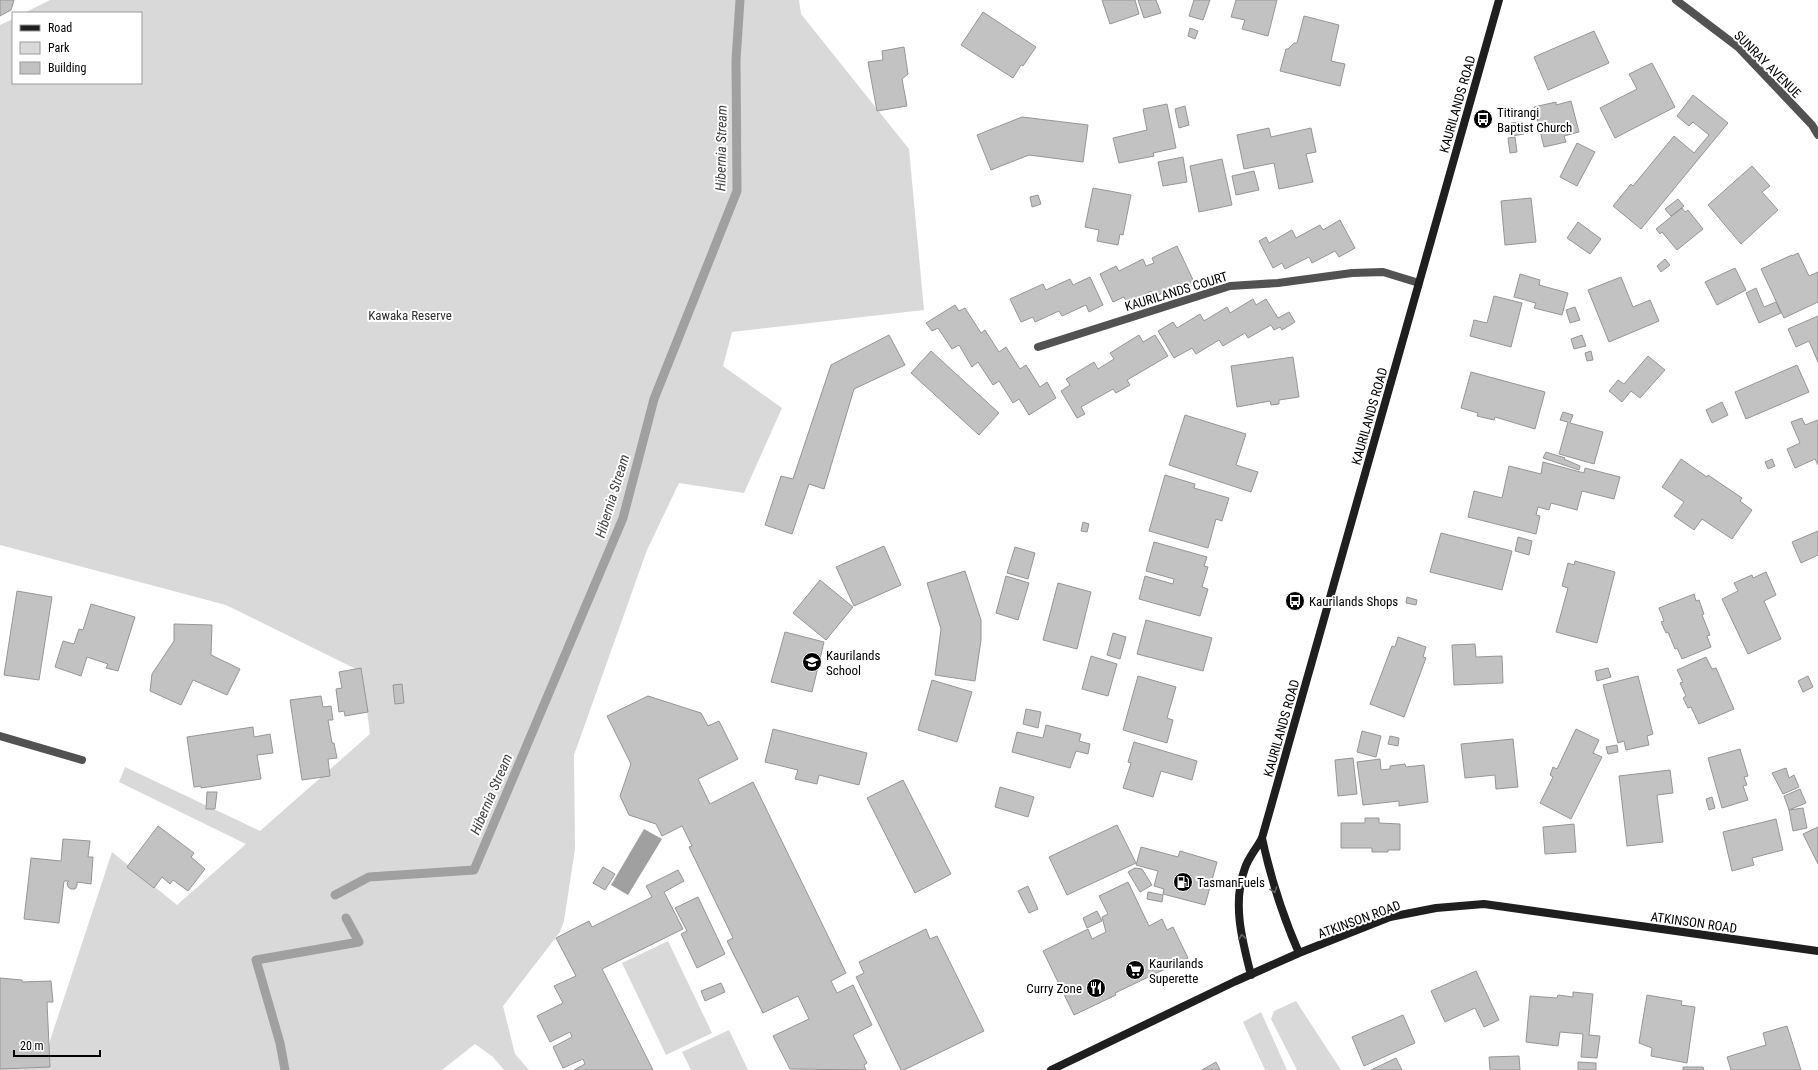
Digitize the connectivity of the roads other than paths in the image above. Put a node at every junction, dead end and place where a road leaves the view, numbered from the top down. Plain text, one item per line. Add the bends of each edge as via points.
1 (1499, 0) edge
2 (1676, 0) edge
3 (1818, 135) edge
4 (1419, 283) junction
5 (1038, 347) dead end
6 (0, 736) edge
7 (82, 760) dead end
8 (1262, 838) junction
9 (1818, 951) edge
10 (1299, 953) junction
11 (1251, 975) junction
12 (1051, 1070) edge

1 - 4 main road, KAURILANDS ROAD
2 - 3 street, SUNRAY AVENUE via 1738,47 1812,125
4 - 5 street, KAURILANDS COURT via 1383,272 1230,286
4 - 8 main road, KAURILANDS ROAD
6 - 7 street
8 -> 10 main road, KAURILANDS ROAD via 1270,877
11 -> 8 main road, KAURILANDS ROAD via 1241,935 1238,897 1245,867
9 - 10 main road, ATKINSON ROAD via 1562,917 1484,904 1436,908 1390,917
10 - 11 main road, ATKINSON ROAD
11 - 12 main road, ATKINSON ROAD

